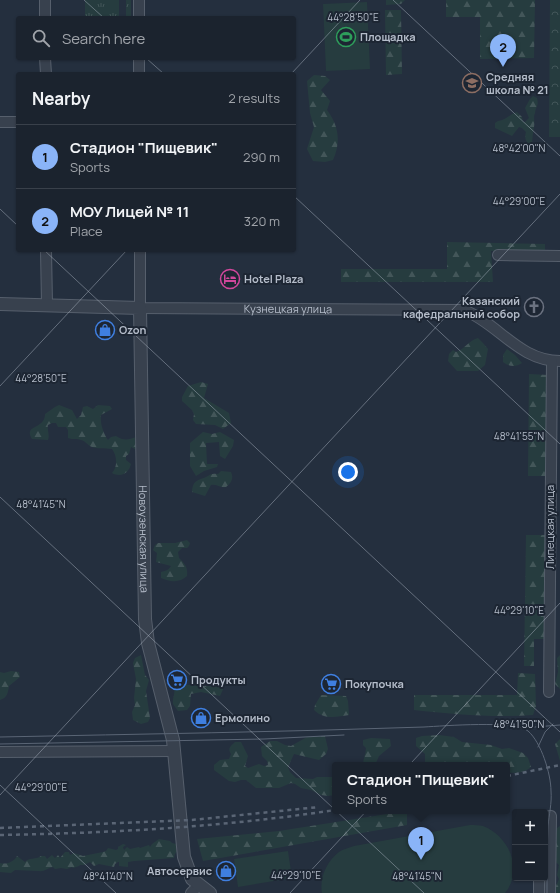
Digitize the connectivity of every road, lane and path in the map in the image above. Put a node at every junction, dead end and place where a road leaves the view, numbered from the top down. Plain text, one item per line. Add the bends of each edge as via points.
1 (45, 0) edge
2 (139, 0) edge
3 (45, 16) edge
4 (139, 16) edge
5 (46, 60) edge
6 (139, 60) edge
7 (46, 72) edge
8 (139, 72) edge
9 (0, 122) edge
10 (16, 122) edge
11 (46, 252) edge
12 (140, 252) edge
13 (498, 255) dead end
14 (560, 256) edge
15 (0, 304) edge
16 (47, 304) junction
17 (140, 308) junction
18 (556, 361) edge
19 (549, 692) dead end
20 (174, 751) junction
21 (0, 752) edge
22 (552, 816) edge
23 (539, 881) edge
24 (195, 889) edge
25 (210, 893) edge
26 (539, 893) edge
27 (550, 893) edge

1 - 3 street
2 - 4 street
5 - 7 street
6 - 8 street
9 - 10 street
11 - 16 street
12 - 17 street, Новоузенская улица
13 - 14 street
15 - 16 street, Кузнецкая улица
16 - 17 street, Кузнецкая улица
17 - 18 street, Кузнецкая улица via 464,310 477,315 528,354
17 - 20 street, Новоузенская улица via 145,619 148,643
18 - 19 street, Липецкая улица
20 - 21 street
20 - 24 street, Новоузенская улица via 184,857
22 - 27 street
23 - 26 street
24 - 25 street, Новоузенская улица

